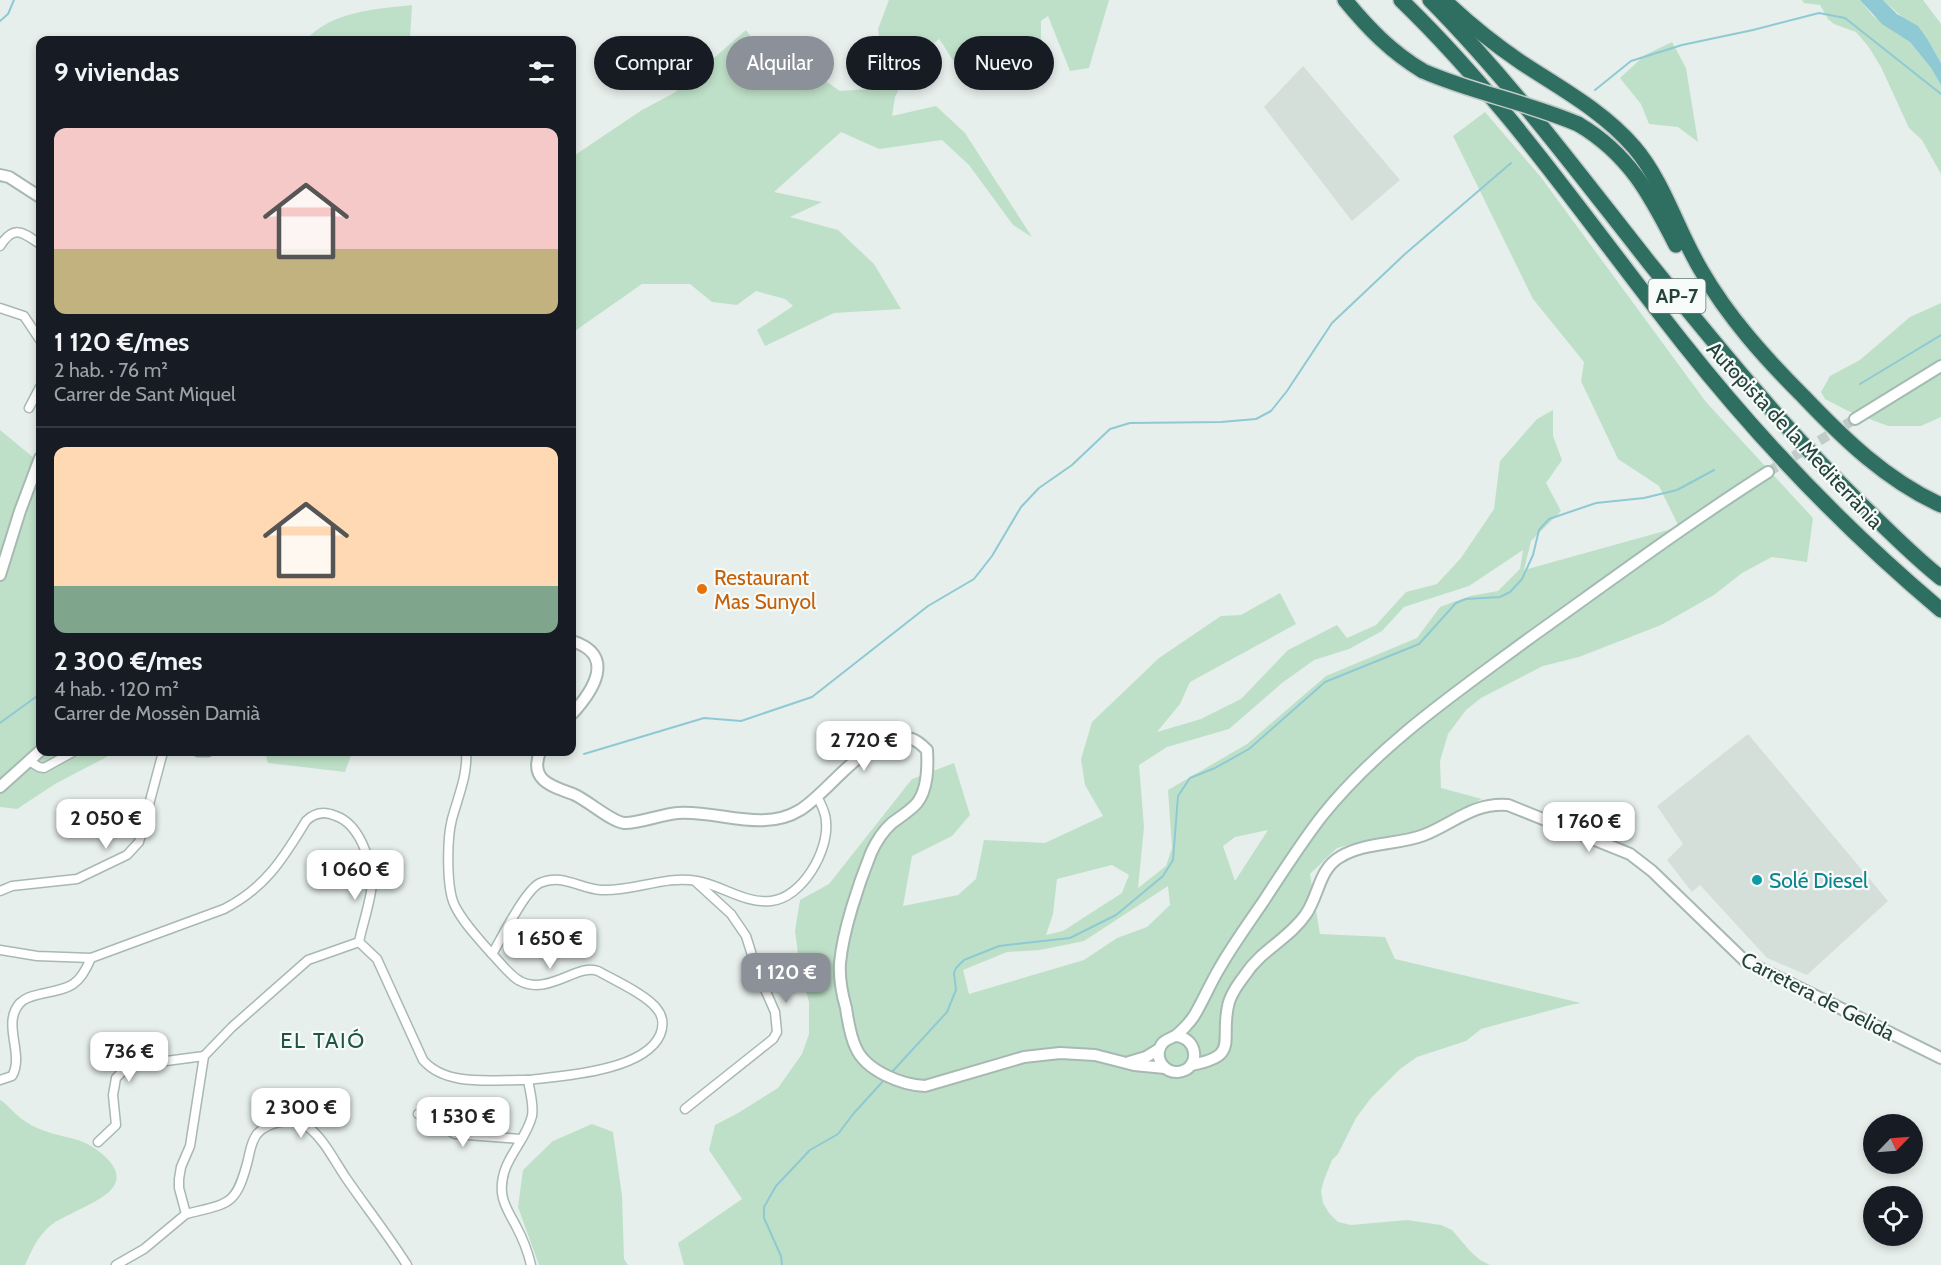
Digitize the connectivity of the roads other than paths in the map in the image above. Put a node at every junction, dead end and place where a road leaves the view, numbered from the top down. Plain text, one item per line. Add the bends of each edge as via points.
1 (1345, 0) edge
2 (1401, 0) edge
3 (1430, 0) edge
4 (1444, 0) edge
5 (0, 175) edge
6 (36, 194) edge
7 (36, 242) edge
8 (0, 246) edge
9 (0, 309) edge
10 (36, 334) edge
11 (1941, 366) edge
12 (36, 395) edge
13 (29, 408) dead end
14 (1855, 418) tunnel mouth
15 (36, 469) edge
16 (1768, 472) tunnel mouth
17 (1941, 505) edge
18 (1941, 514) edge
19 (0, 575) edge
20 (1941, 578) edge
21 (1941, 610) edge
22 (576, 644) edge
23 (576, 710) edge
24 (36, 755) edge
25 (66, 756) edge
26 (162, 756) edge
27 (466, 756) edge
28 (538, 756) edge
29 (29, 761) junction
30 (0, 787) edge
31 (817, 796) junction
32 (695, 880) junction
33 (0, 891) edge
34 (359, 942) junction
35 (0, 950) edge
36 (492, 954) junction
37 (91, 958) junction
38 (1195, 1015) junction
39 (1175, 1036) junction
40 (1193, 1046) junction
41 (1159, 1049) junction
42 (1221, 1053) junction
43 (204, 1056) junction
44 (1941, 1058) edge
45 (1126, 1063) junction
46 (1191, 1065) junction
47 (1166, 1068) junction
48 (0, 1080) edge
49 (528, 1080) junction
50 (685, 1109) dead end
51 (418, 1114) dead end
52 (520, 1139) junction
53 (98, 1142) dead end
54 (186, 1214) junction
55 (116, 1265) edge
56 (406, 1265) edge
57 (531, 1265) edge

1 - 18 highway, bridge via 1378,38 1423,70 1578,124 1606,143 1634,171 1711,304 1782,388 1870,472
2 - 21 highway, Autopista de la Mediterrània / AP-7 via 1512,122 1715,382 1768,442 1851,528
3 - 20 highway, Autopista de la Mediterrània / AP-7 via 1517,95 1782,423
4 - 17 highway via 1493,42 1624,135 1653,174 1709,284 1750,339 1856,449 1899,482
5 - 6 street
7 - 8 street via 16,232 7,235
9 - 10 street via 24,316
11 - 14 street
12 - 13 street
15 - 19 street
16 - 38 street via 1637,560 1436,708 1370,763 1304,842 1223,963
22 - 23 street via 587,648 597,661 597,678
24 - 29 street
25 - 29 street via 44,768
26 - 33 street via 139,842 127,855 77,879 12,886
27 - 36 street via 451,822 452,896 454,906
28 - 31 street via 537,771 547,783 626,823 681,812 763,820 782,818
29 - 30 street
31 - 32 street via 827,823 823,846 809,876 782,899 760,902
31 - 45 street via 852,762 890,740 913,739 927,750 928,768 918,802 880,836 844,936 840,966 844,1003 856,1050 871,1066 899,1080 925,1086 1039,1054 1081,1053
32 - 36 street via 604,890 551,879 530,889
32 - 50 street via 731,914 746,936 775,1012 777,1032
34 - 37 street via 372,884 368,860 354,828 337,816 318,813 306,821 267,879 239,901
34 - 43 street via 308,960
34 - 49 street via 377,959 423,1060 435,1072 452,1078
35 - 37 street
36 - 49 street via 519,981 534,984 559,981 593,969 630,988 662,1016 663,1027 653,1046 627,1061 604,1069
37 - 48 street via 84,975 68,989 31,996 15,1010 12,1024 17,1064 12,1076
38 - 39 street
38 - 40 street
39 - 40 street via 1184,1037
39 - 41 street via 1165,1040
40 - 42 street via 1209,1055
40 - 46 street
41 - 45 street
41 - 47 street
42 - 44 street, Carretera de Gelida via 1226,1043 1231,997 1262,954 1307,914 1332,863 1352,851 1422,836 1476,808 1493,804 1508,805 1630,854 1745,962
42 - 46 street via 1216,1059
43 - 53 street via 128,1066 116,1078 116,1125
43 - 54 street via 190,1146 179,1179
45 - 47 street
46 - 47 street via 1182,1071
49 - 52 street via 533,1107
51 - 52 street via 455,1134
52 - 57 street via 502,1178 502,1195
54 - 55 street via 144,1249
54 - 56 street via 233,1198 241,1185 252,1144 267,1126 280,1122 305,1125 324,1145

